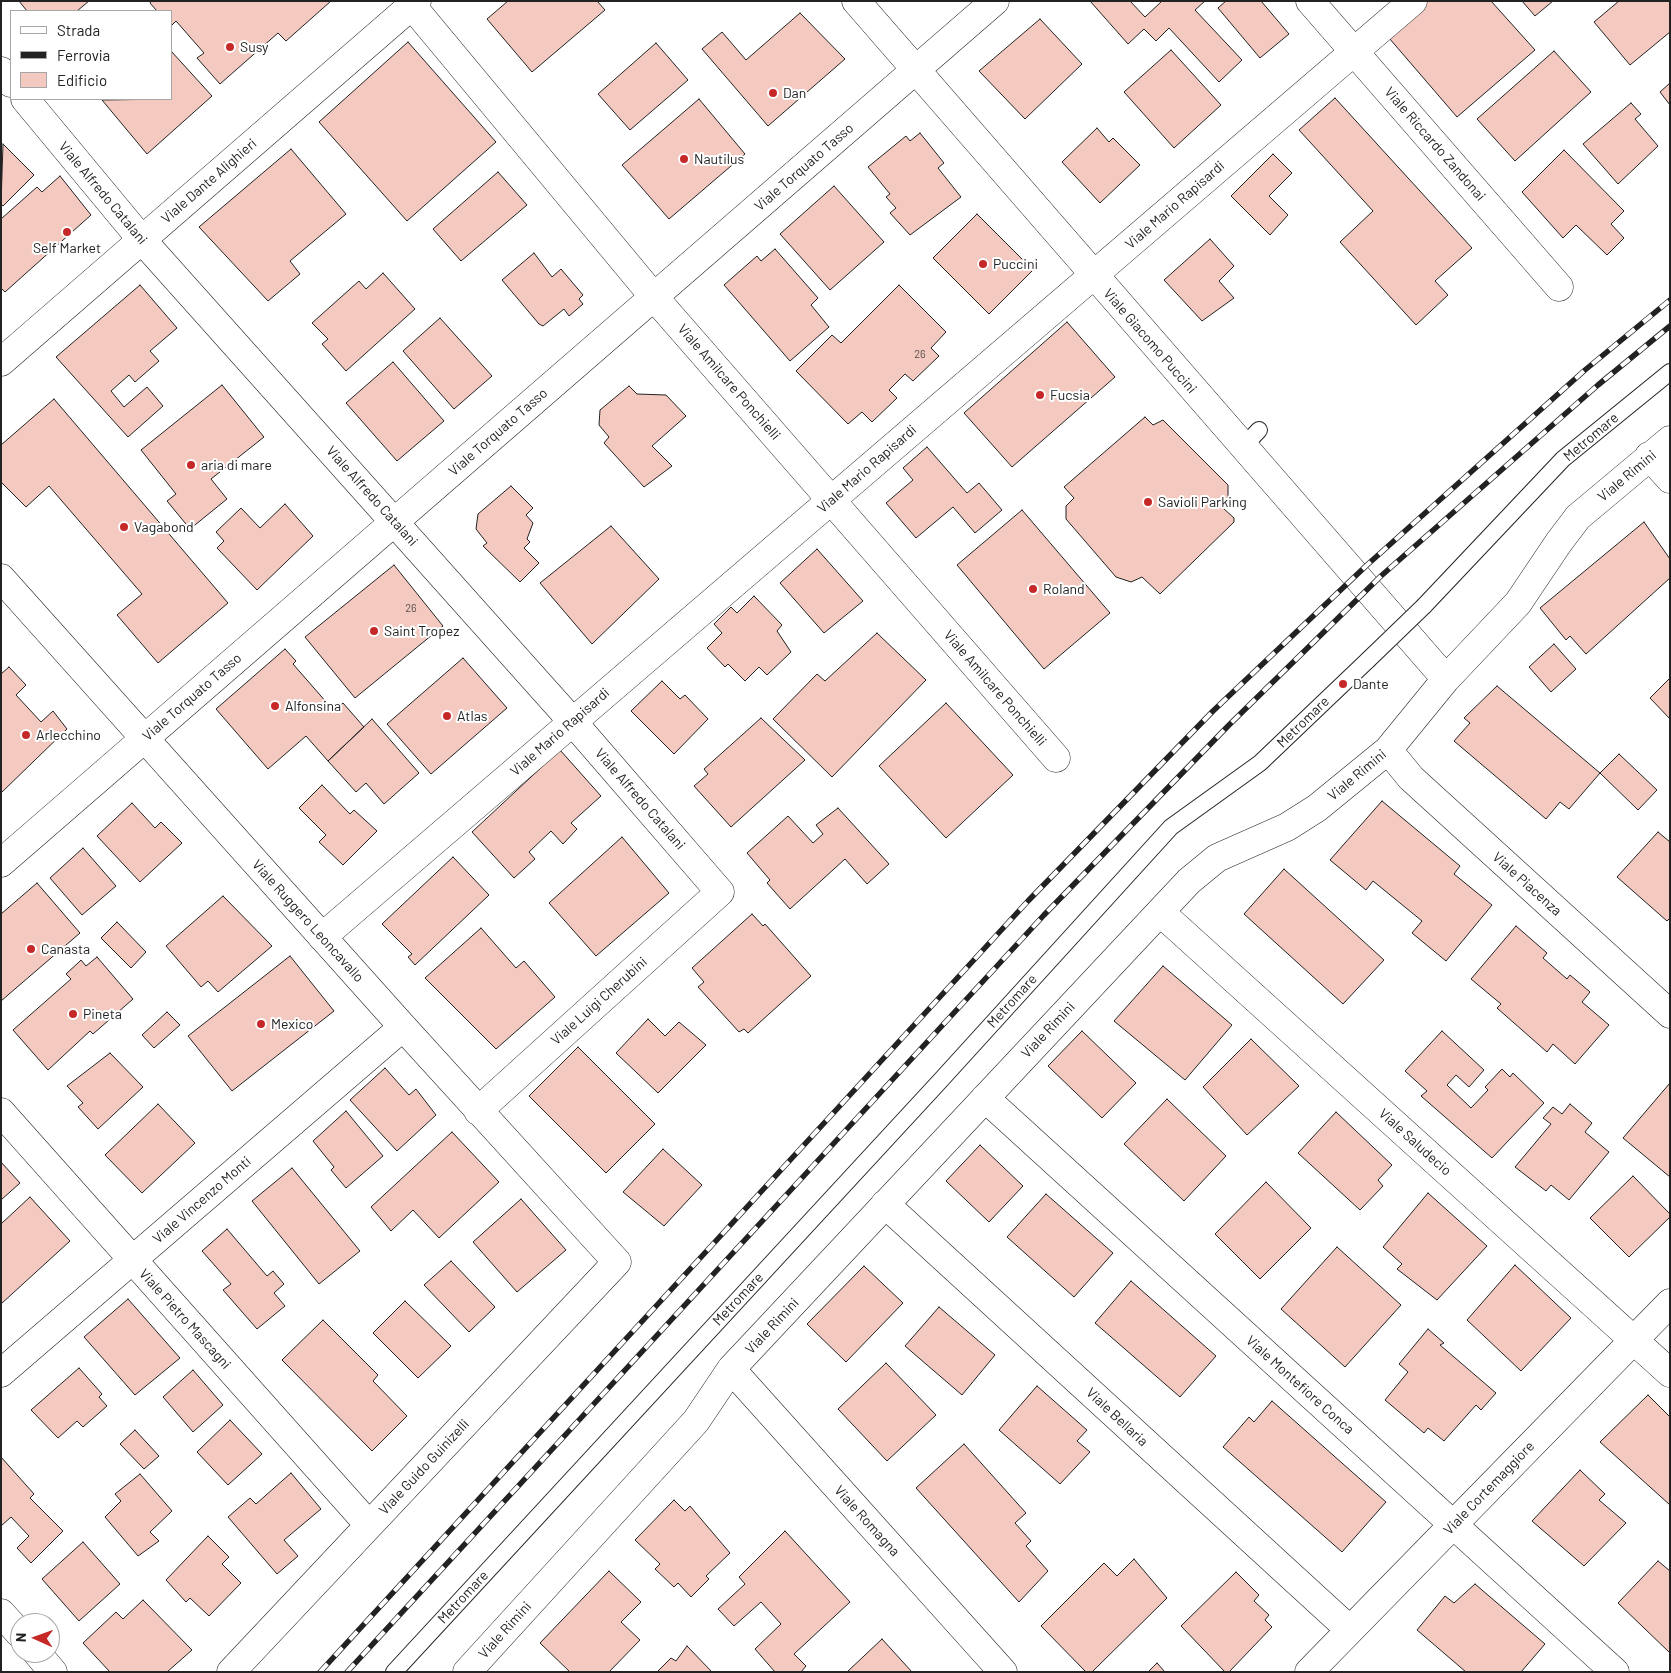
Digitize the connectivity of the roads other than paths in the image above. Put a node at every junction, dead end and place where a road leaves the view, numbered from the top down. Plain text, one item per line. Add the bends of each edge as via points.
1 (856, 1) edge
2 (995, 1) edge
3 (1310, 1) edge
4 (1413, 1) edge
5 (412, 3) edge
6 (1354, 52) junction
7 (916, 70) junction
8 (1, 71) edge
9 (10, 82) edge
10 (26, 100) edge
11 (142, 240) junction
12 (1093, 276) junction
13 (1559, 287) dead end
14 (654, 297) junction
15 (1, 362) edge
16 (1670, 372) edge
17 (1670, 440) edge
18 (1649, 456) junction
19 (1670, 480) edge
20 (831, 500) junction
21 (395, 521) junction
22 (1, 578) edge
23 (1446, 679) junction
24 (572, 721) junction
25 (145, 738) junction
26 (1388, 750) junction
27 (1056, 758) dead end
28 (1, 863) edge
29 (720, 892) joint
30 (1160, 912) junction
31 (322, 937) junction
32 (1670, 1014) edge
33 (403, 1027) junction
34 (985, 1098) junction
35 (478, 1111) junction
36 (1, 1112) edge
37 (885, 1204) junction
38 (133, 1260) junction
39 (617, 1262) joint
40 (1670, 1303) edge
41 (1634, 1340) junction
42 (731, 1369) junction
43 (1, 1373) edge
44 (1670, 1373) edge
45 (1454, 1524) junction
46 (369, 1525) junction
47 (1, 1613) edge
48 (10, 1623) edge
49 (1350, 1630) junction
50 (481, 1667) edge
51 (232, 1672) edge
52 (394, 1672) edge
53 (1003, 1672) edge
54 (1309, 1672) edge
55 (1615, 1672) edge

1 - 7 street, Viale Giacomo Puccini
2 - 7 street, Viale Torquato Tasso
3 - 6 street, Viale Riccardo Zandonai
4 - 6 street, Viale Mario Rapisardi
5 - 11 street, Viale Dante Alighieri
5 - 14 street, Viale Amilcare Ponchielli
6 - 12 street, Viale Mario Rapisardi
6 - 13 street, Viale Riccardo Zandonai
7 - 12 street, Viale Giacomo Puccini
7 - 14 street, Viale Torquato Tasso
8 - 9 street
10 - 11 street, Viale Alfredo Catalani
11 - 15 street, Viale Dante Alighieri
11 - 21 street, Viale Alfredo Catalani
12 - 20 street, Viale Mario Rapisardi
12 - 23 street, Viale Giacomo Puccini via 1251,439
14 - 20 street, Viale Amilcare Ponchielli
14 - 21 street, Viale Torquato Tasso
16 - 52 lane, Metromare, bridge via 1563,459 1424,606 1260,763 1170,826 940,1081
17 - 18 street, Viale Rimini
18 - 19 street
18 - 23 street, Viale Rimini via 1578,517 1518,603
20 - 24 street, Viale Mario Rapisardi
20 - 27 street, Viale Amilcare Ponchielli
21 - 24 street, Viale Alfredo Catalani
21 - 25 street, Viale Torquato Tasso
22 - 25 street, Viale Ruggero Leoncavallo
23 - 26 street, Viale Rimini
24 - 29 street, Viale Alfredo Catalani
24 - 31 street, Viale Mario Rapisardi
25 - 28 street, Viale Torquato Tasso
25 - 31 street, Viale Ruggero Leoncavallo
26 - 30 street, Viale Rimini via 1318,808 1287,827 1217,858 1189,881
26 - 32 street, Viale Piacenza via 1411,778
29 - 35 street, Viale Luigi Cherubini
30 - 34 street, Viale Rimini
30 - 41 street, Viale Saludecio
31 - 33 street, Viale Ruggero Leoncavallo
33 - 35 street, Viale Ruggero Leoncavallo
33 - 38 street, Viale Vincenzo Monti
34 - 37 street, Viale Rimini
34 - 45 street, Viale Montefiore Conca
35 - 39 street, Viale Ruggero Leoncavallo
36 - 38 street, Viale Pietro Mascagni
37 - 42 street, Viale Rimini
37 - 49 street, Viale Bellaria
38 - 43 street, Viale Vincenzo Monti
38 - 46 street, Viale Pietro Mascagni
39 - 46 street, Viale Guido Guinizelli
40 - 41 street, Viale Cortemaggiore
41 - 44 street, Viale Saludecio
41 - 45 street, Viale Cortemaggiore
42 - 50 street, Viale Rimini via 696,1421
42 - 53 street, Viale Romagna
45 - 49 street, Viale Cortemaggiore
45 - 55 street, Viale Montefiore Conca
46 - 51 street, Viale Guido Guinizelli
47 - 48 street
49 - 54 street, Viale Cortemaggiore

